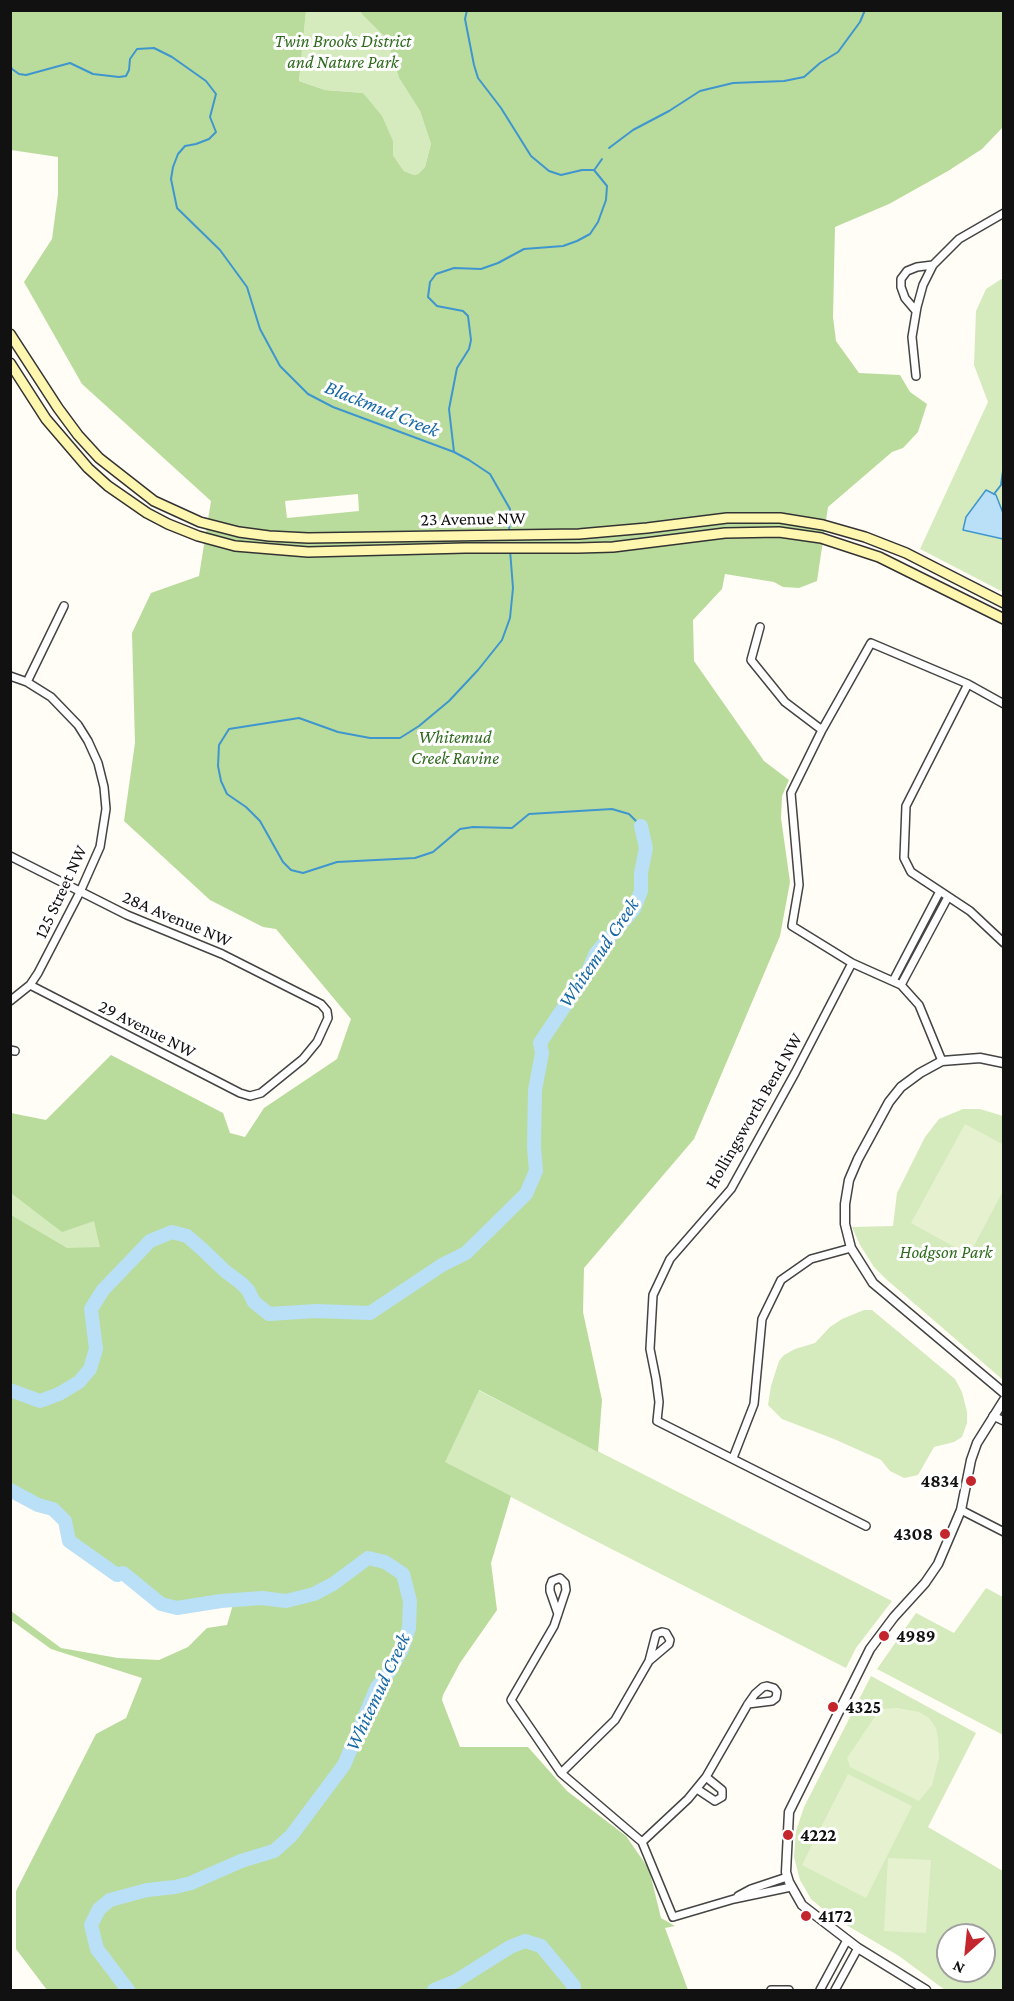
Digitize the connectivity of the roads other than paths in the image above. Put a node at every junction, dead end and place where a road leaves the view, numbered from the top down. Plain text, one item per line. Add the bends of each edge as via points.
1 (1004, 213) edge
2 (933, 265) junction
3 (916, 311) junction
4 (10, 334) edge
5 (10, 363) edge
6 (916, 376) dead end
7 (1004, 603) edge
8 (64, 606) dead end
9 (1004, 620) edge
10 (760, 627) dead end
11 (10, 676) edge
12 (27, 682) junction
13 (968, 684) junction
14 (1004, 704) edge
15 (822, 730) junction
16 (10, 856) edge
17 (940, 891) junction
18 (81, 892) junction
19 (948, 897) junction
20 (1004, 943) edge
21 (852, 963) junction
22 (892, 981) junction
23 (901, 985) junction
24 (30, 986) junction
25 (10, 1001) edge
26 (942, 1061) junction
27 (1004, 1064) edge
28 (250, 1096) joint
29 (851, 1248) junction
30 (1004, 1393) edge
31 (1004, 1400) edge
32 (993, 1416) junction
33 (1004, 1421) edge
34 (733, 1458) junction
35 (961, 1510) junction
36 (866, 1526) dead end
37 (1004, 1532) edge
38 (558, 1614) dead end
39 (649, 1661) dead end
40 (748, 1704) dead end
41 (561, 1773) junction
42 (706, 1778) junction
43 (697, 1789) junction
44 (642, 1842) junction
45 (788, 1877) junction
46 (791, 1887) junction
47 (734, 1899) junction
48 (847, 1940) junction
49 (858, 1948) junction
50 (771, 1990) edge
51 (789, 1990) edge
52 (820, 1990) edge
53 (834, 1990) edge
54 (926, 1990) edge

1 - 2 street via 959,239
2 - 3 street
2 - 3 street via 907,271 901,279 905,298
3 - 6 street via 912,337
4 - 7 main road, 23 Avenue NW via 58,408 99,458 136,489 200,522 269,536 464,536 615,531 727,518 780,518 876,540
5 - 9 main road, 23 Avenue NW via 46,419 88,468 138,507 168,524 235,546 308,552 541,549 779,532 821,538 879,557
8 - 12 street
10 - 15 street via 751,660 785,702
11 - 12 street, 125 Street NW
12 - 18 street, 125 Street NW via 73,717 98,763 106,798 103,835
13 - 14 street
13 - 15 street via 870,643
13 - 17 street via 906,806 904,858 911,872
15 - 21 street via 791,793 799,885 792,926
16 - 18 street, 28A Avenue NW
17 - 19 street
17 - 22 street
18 - 24 street, 125 Street NW
18 - 28 street, 28A Avenue NW via 222,954 321,1005 328,1013 308,1054 261,1093
19 - 20 street via 970,911
19 - 23 street
21 - 22 street
21 - 34 street, Hollingsworth Bend NW via 731,1189 670,1258 653,1295 650,1349 657,1421
22 - 23 street
23 - 26 street via 919,1005
24 - 25 street, 125 Street NW
24 - 28 street, 29 Avenue NW
26 - 27 street via 980,1058
26 - 29 street via 901,1087 858,1159 845,1204
29 - 30 street via 873,1283
29 - 34 street via 811,1259 781,1280 762,1319 754,1404
31 - 32 street
32 - 33 street
32 - 35 street via 971,1460
34 - 36 street, Hollingsworth Bend NW
35 - 37 street
35 - 45 street via 932,1574 870,1649 789,1812
38 - 41 street via 511,1700
39 - 41 street via 615,1720
40 - 42 street
41 - 44 street
42 - 43 street
42 - 43 street via 720,1787 722,1797 715,1801
43 - 44 street
44 - 47 street via 673,1917
45 - 46 street
45 - 47 street
46 - 47 street
46 - 48 street via 802,1905
48 - 49 street
48 - 52 street
49 - 53 street
49 - 54 street
50 - 51 street

